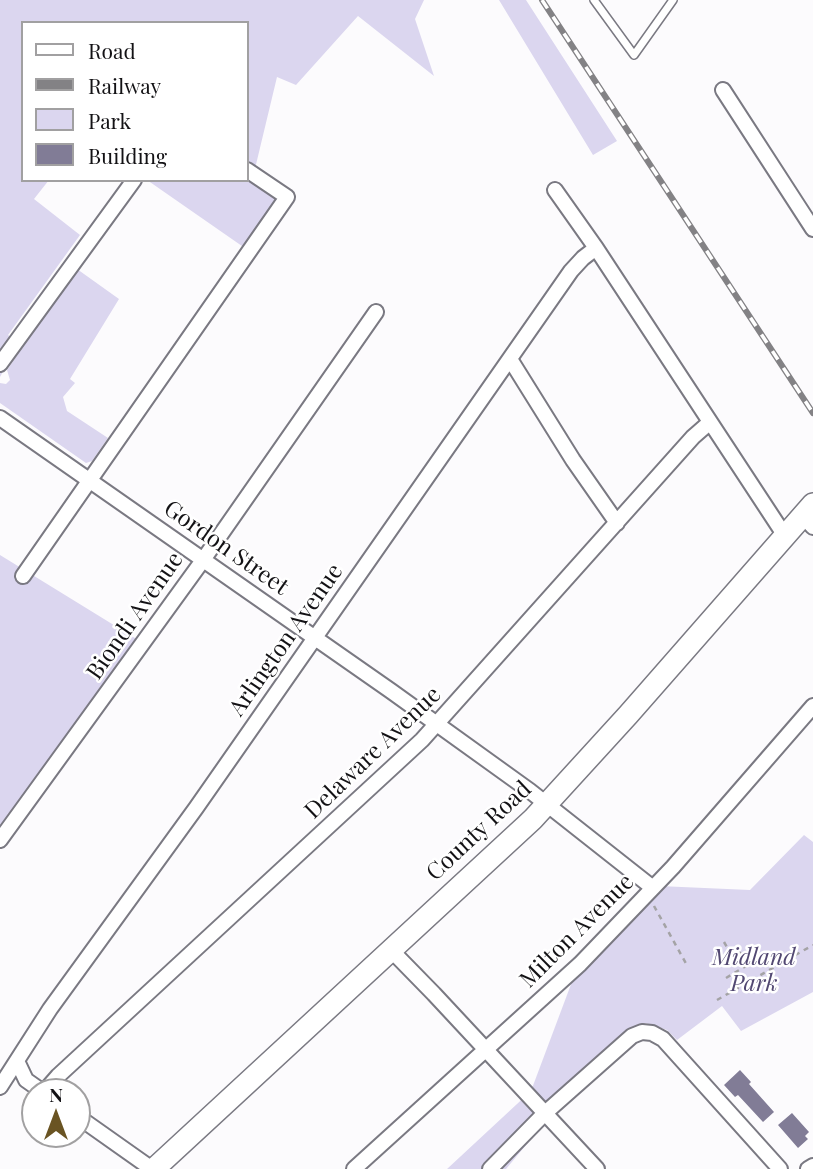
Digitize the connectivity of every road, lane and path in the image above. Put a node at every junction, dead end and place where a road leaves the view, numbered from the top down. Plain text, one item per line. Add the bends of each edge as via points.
1 (594, 0) edge
2 (673, 0) edge
3 (723, 90) dead end
4 (248, 171) edge
5 (133, 182) edge
6 (555, 190) dead end
7 (813, 229) edge
8 (596, 248) junction
9 (376, 312) dead end
10 (510, 359) junction
11 (0, 364) edge
12 (3, 421) edge
13 (709, 422) junction
14 (90, 480) junction
15 (810, 516) edge
16 (617, 523) junction
17 (785, 536) junction
18 (203, 560) junction
19 (23, 576) dead end
20 (315, 638) junction
21 (813, 706) edge
22 (438, 724) junction
23 (547, 804) junction
24 (0, 840) edge
25 (653, 888) junction
26 (662, 919) dead end
27 (724, 942) dead end
28 (813, 945) edge
29 (390, 950) junction
30 (775, 950) dead end
31 (777, 955) junction
32 (782, 962) junction
33 (751, 963) junction
34 (688, 967) dead end
35 (726, 978) dead end
36 (718, 1000) dead end
37 (486, 1050) junction
38 (17, 1060) junction
39 (25, 1078) edge
40 (56, 1078) edge
41 (0, 1087) edge
42 (544, 1114) junction
43 (91, 1126) edge
44 (813, 1166) edge
45 (153, 1169) edge
46 (354, 1169) edge
47 (490, 1169) edge
48 (597, 1169) edge
49 (780, 1169) edge
50 (808, 1169) edge

1 - 2 lane via 634,55
3 - 7 street
4 - 14 street via 286,197
5 - 11 street
6 - 8 street
8 - 10 street, Arlington Avenue via 572,271
8 - 13 street
9 - 18 street, Biondi Avenue
10 - 16 street
10 - 20 street, Arlington Avenue
12 - 14 street, Gordon Street
13 - 16 street, Delaware Avenue
13 - 17 street
14 - 18 street, Gordon Street
14 - 19 street
15 - 17 street, County Road
16 - 22 street, Delaware Avenue
17 - 23 street, County Road
18 - 20 street, Gordon Street
18 - 24 street, Biondi Avenue
20 - 22 street, Gordon Street
20 - 38 street, Arlington Avenue
21 - 25 street, Milton Avenue
22 - 23 street, Gordon Street
22 - 40 street, Delaware Avenue
23 - 25 street, Gordon Street
23 - 29 street, County Road
25 - 37 street, Milton Avenue via 580,964
26 - 34 path
27 - 33 path via 731,954 738,952
28 - 32 path
29 - 37 street
29 - 45 street, County Road
30 - 31 path
31 - 32 path
31 - 33 path via 759,965
32 - 36 path
33 - 35 path
37 - 42 street
37 - 46 street, Milton Avenue
38 - 39 street
38 - 41 street
42 - 47 street
42 - 48 street
42 - 49 street via 632,1036 652,1033 663,1039
43 - 45 street
44 - 50 street

